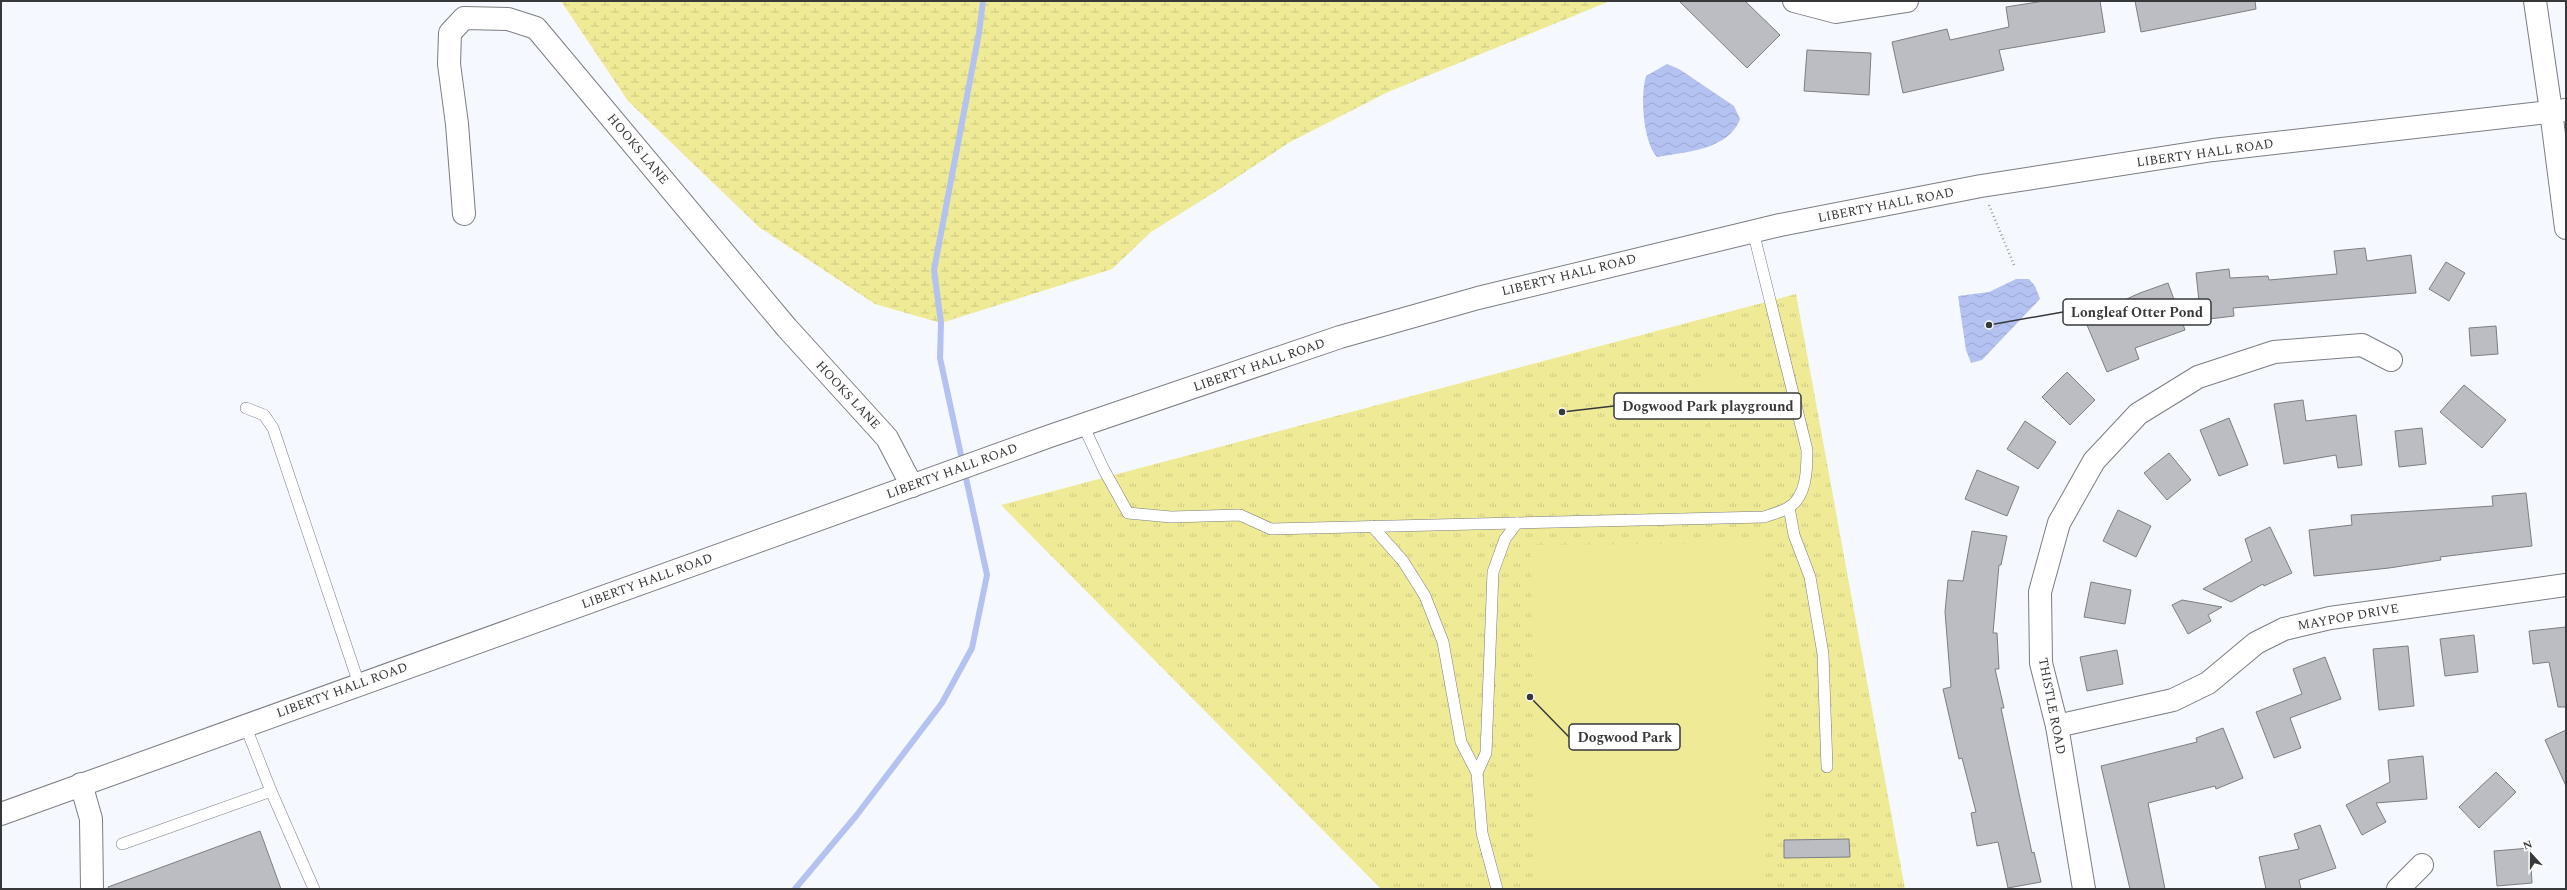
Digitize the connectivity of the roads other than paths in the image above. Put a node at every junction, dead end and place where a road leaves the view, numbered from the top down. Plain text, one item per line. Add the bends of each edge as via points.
1 (1794, 1) edge
2 (1907, 1) edge
3 (2535, 1) edge
4 (2558, 110) edge
5 (464, 214) dead end
6 (2566, 228) edge
7 (1753, 231) junction
8 (2391, 360) dead end
9 (246, 408) dead end
10 (1083, 425) junction
11 (912, 486) junction
12 (1789, 507) junction
13 (1517, 523) junction
14 (1372, 526) junction
15 (2566, 585) edge
16 (359, 684) junction
17 (245, 725) junction
18 (2057, 726) junction
19 (1827, 767) dead end
20 (1477, 773) junction
21 (81, 784) junction
22 (270, 791) junction
23 (1, 814) edge
24 (122, 844) dead end
25 (2422, 865) dead end
26 (92, 889) edge
27 (314, 889) edge
28 (1497, 889) edge
29 (2084, 889) edge
30 (2398, 889) edge

1 - 2 street via 1836,12
3 - 4 street
4 - 6 street
4 - 7 street, LIBERTY HALL ROAD via 2213,150 1981,186
5 - 11 street, HOOKS LANE via 449,64 450,33 464,18 508,19 536,28 787,328 887,438
7 - 10 street, LIBERTY HALL ROAD via 1470,300 1340,338
7 - 12 lane via 1807,450 1808,469 1802,492
8 - 18 street, THISTLE ROAD via 2362,346 2274,352 2198,377 2138,414 2099,456 2059,523 2040,592 2041,663
9 - 16 lane via 264,415 273,428
10 - 11 street, LIBERTY HALL ROAD
10 - 14 lane via 1128,513 1171,517 1240,515 1271,529
11 - 16 street, LIBERTY HALL ROAD
12 - 13 lane via 1764,517
12 - 19 lane via 1794,535 1810,577 1823,654
13 - 14 lane
13 - 20 lane via 1505,539 1493,572 1486,753
14 - 20 lane via 1403,561 1425,596 1443,642 1461,742
15 - 18 street, MAYPOP DRIVE via 2330,618 2284,629 2256,643 2208,683 2173,700
16 - 17 street, LIBERTY HALL ROAD
17 - 21 street, LIBERTY HALL ROAD
17 - 22 lane
18 - 29 street, THISTLE ROAD
20 - 28 lane via 1482,833
21 - 23 street, LIBERTY HALL ROAD
21 - 26 street via 91,819
22 - 24 lane
22 - 27 lane
25 - 30 street

